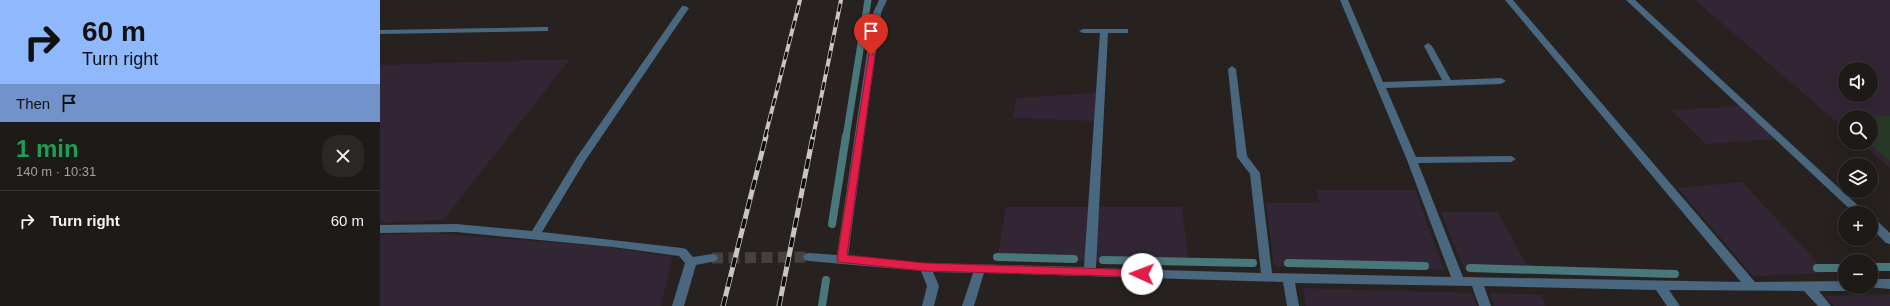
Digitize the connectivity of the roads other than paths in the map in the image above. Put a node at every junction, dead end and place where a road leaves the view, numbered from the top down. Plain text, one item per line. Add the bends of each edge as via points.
1 (883, 0) edge
2 (1344, 0) edge
3 (1509, 0) edge
4 (1630, 0) edge
5 (685, 8) dead end
6 (545, 29) dead end
7 (1084, 31) dead end
8 (1104, 31) junction
9 (1125, 31) dead end
10 (380, 32) edge
11 (1428, 46) dead end
12 (1232, 69) dead end
13 (1501, 81) dead end
14 (1448, 83) junction
15 (1382, 85) junction
16 (1511, 159) dead end
17 (1412, 160) junction
18 (1853, 206) edge
19 (380, 229) edge
20 (1878, 229) edge
21 (535, 235) junction
22 (1890, 240) edge
23 (809, 257) tunnel mouth
24 (712, 258) tunnel mouth
25 (842, 259) junction
26 (691, 262) junction
27 (925, 267) junction
28 (980, 269) junction
29 (1090, 272) junction
30 (1267, 277) junction
31 (1288, 278) junction
32 (1459, 281) junction
33 (1476, 281) junction
34 (1878, 284) edge
35 (1659, 285) junction
36 (1889, 285) edge
37 (1838, 286) edge
38 (1752, 287) junction
39 (1808, 287) junction
40 (678, 306) edge
41 (928, 306) edge
42 (968, 306) edge
43 (1293, 306) edge
44 (1486, 306) edge
45 (1674, 306) edge
46 (1825, 306) edge

1 - 25 street via 877,13
2 - 15 street
3 - 38 street
4 - 18 street
5 - 21 street via 581,159
6 - 10 street
7 - 8 street
8 - 9 street
8 - 29 street
11 - 14 street
12 - 30 street via 1242,156 1255,173
13 - 14 street
14 - 15 street
15 - 17 street
16 - 17 street
17 - 32 street
19 - 21 street via 456,228
20 - 22 street
21 - 26 street via 682,252
23 - 25 street
24 - 26 street
25 - 27 street
26 - 40 street
27 - 28 street
27 - 41 street via 933,286
28 - 29 street
28 - 42 street
29 - 30 street
30 - 31 street
31 - 32 street
31 - 43 street
32 - 33 street
33 - 35 street
33 - 44 street
34 - 36 street
35 - 38 street
35 - 45 street
37 - 39 street
38 - 39 street
39 - 46 street

